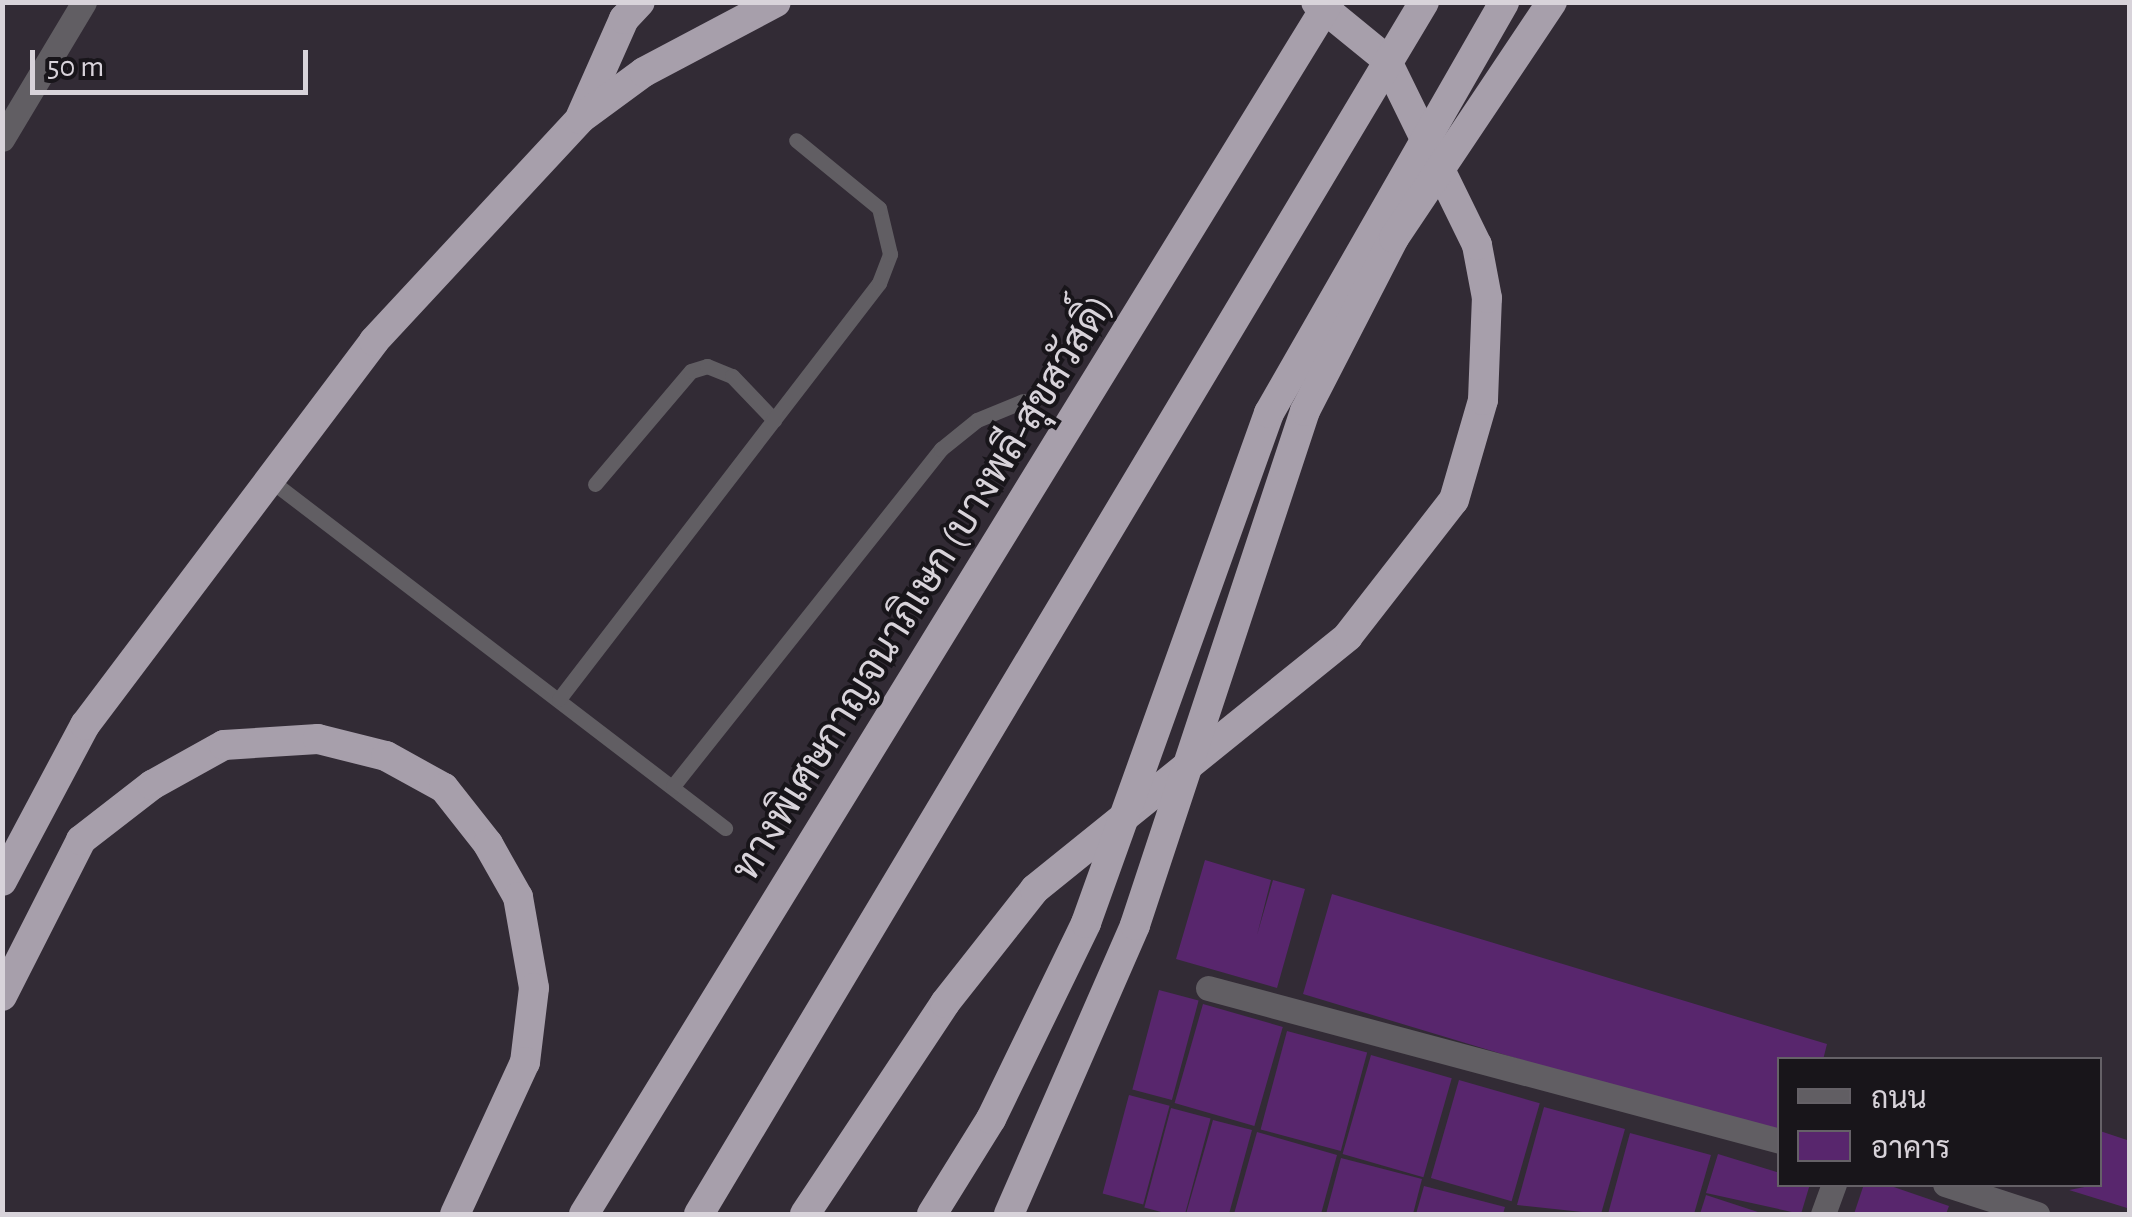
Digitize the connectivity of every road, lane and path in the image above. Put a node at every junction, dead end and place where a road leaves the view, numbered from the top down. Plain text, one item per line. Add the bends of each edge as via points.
1 (84, 2) edge
2 (640, 2) edge
3 (776, 2) edge
4 (1316, 2) edge
5 (1329, 2) edge
6 (1424, 2) edge
7 (1504, 2) edge
8 (1552, 2) edge
9 (580, 118) junction
10 (2, 138) edge
11 (796, 140) dead end
12 (1023, 401) dead end
13 (774, 420) junction
14 (270, 480) junction
15 (595, 484) dead end
16 (558, 699) junction
17 (673, 786) junction
18 (725, 828) dead end
19 (2, 880) edge
20 (1208, 988) dead end
21 (2, 996) edge
22 (1777, 1139) edge
23 (1833, 1187) edge
24 (1953, 1187) edge
25 (810, 1205) edge
26 (455, 1214) edge
27 (584, 1214) edge
28 (699, 1214) edge
29 (932, 1214) edge
30 (1010, 1214) edge
31 (1823, 1214) edge
32 (2037, 1214) edge

1 - 10 street
2 - 9 highway via 624,19
3 - 9 highway via 644,72
4 - 25 highway via 1386,59 1478,245 1488,298 1484,400 1454,500 1348,636 1035,888 945,1003
5 - 27 highway, ทางพิเศษกาญจนาภิเษก (บางพลี-สุขสวัสดิ์), bridge
6 - 28 highway, bridge
7 - 29 highway, bridge via 1269,413 1086,924 992,1119
8 - 30 highway, bridge via 1394,238 1305,412 1135,925
9 - 14 highway via 374,341
11 - 13 lane via 879,208 890,254 879,283
12 - 17 lane via 977,420 940,449
13 - 15 lane via 732,376 707,366 691,371
13 - 16 lane
14 - 16 lane
14 - 19 highway via 86,725
16 - 17 lane
17 - 18 lane
20 - 22 street
21 - 26 highway via 81,840 152,785 224,745 318,739 386,756 444,788 488,844 518,897 534,988 525,1062
23 - 31 street
24 - 32 street

